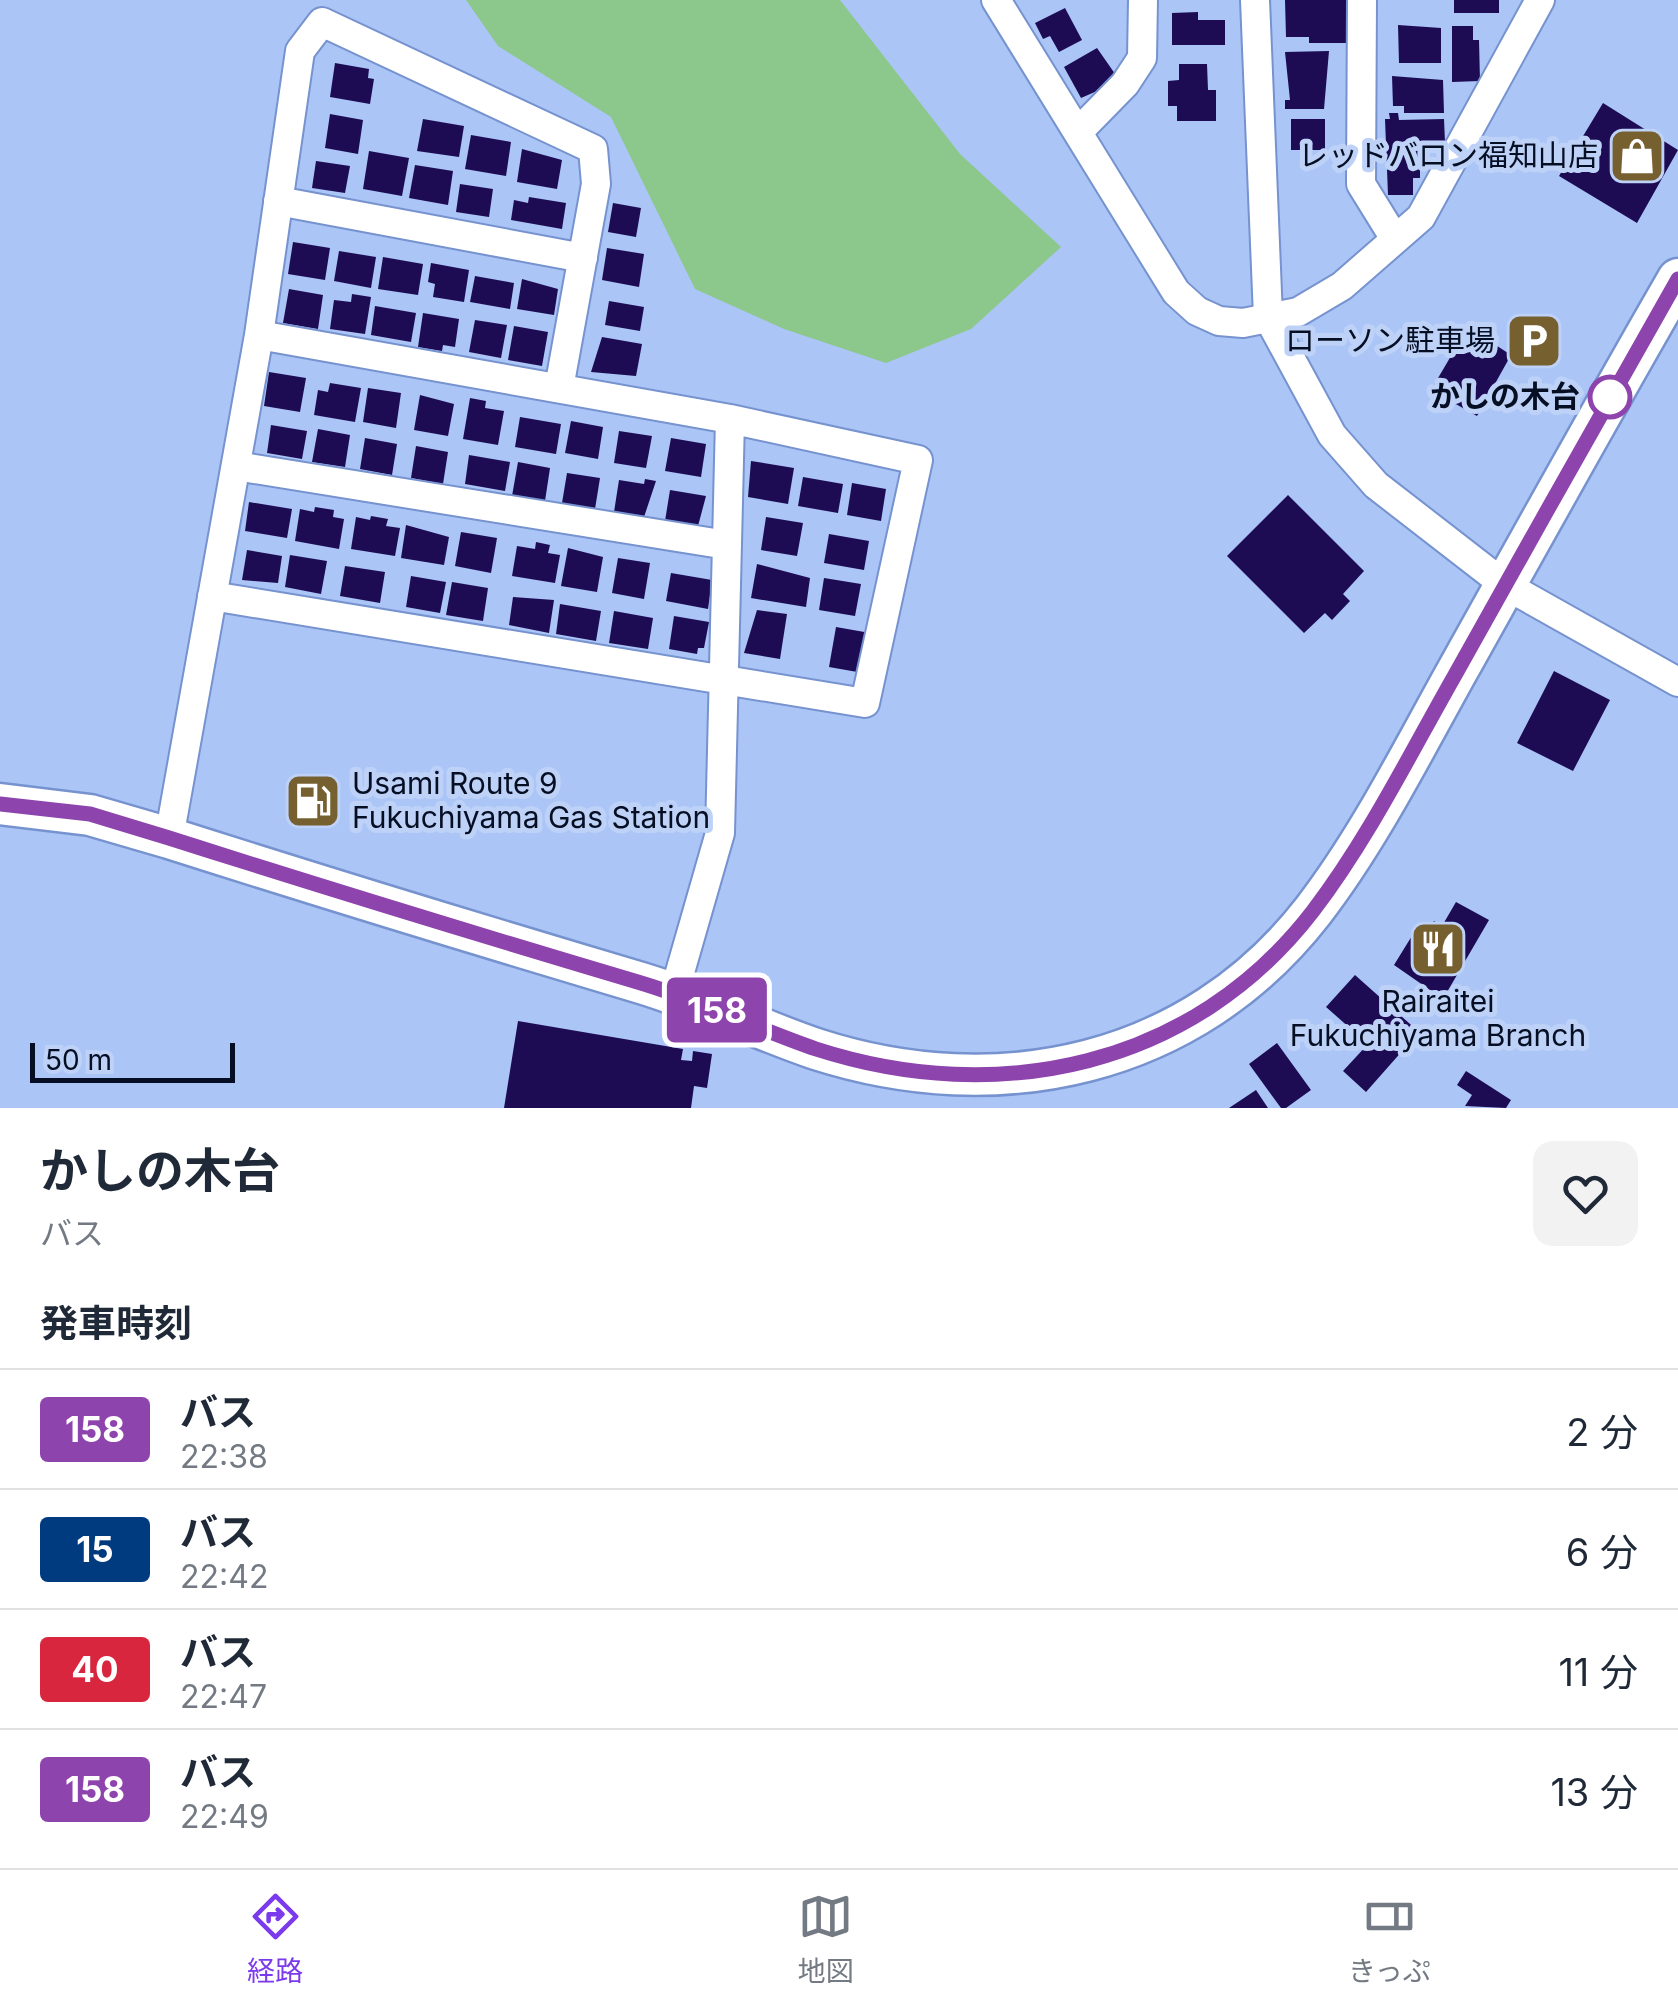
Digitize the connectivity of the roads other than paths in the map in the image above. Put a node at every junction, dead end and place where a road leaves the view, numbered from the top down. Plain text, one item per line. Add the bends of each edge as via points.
1 (996, 0) edge
2 (1142, 0) edge
3 (1255, 0) edge
4 (1362, 0) edge
5 (1540, 0) edge
6 (1079, 131) junction
7 (278, 201) junction
8 (1396, 238) junction
9 (583, 258) junction
10 (1678, 279) edge
11 (1268, 317) junction
12 (259, 335) junction
13 (559, 388) junction
14 (730, 420) junction
15 (236, 466) junction
16 (727, 545) junction
17 (1505, 585) junction
18 (212, 596) junction
19 (724, 680) junction
20 (1678, 682) edge
21 (0, 804) edge
22 (169, 838) junction
23 (674, 992) junction

1 - 6 street
2 - 6 street via 1142,58
3 - 11 street
4 - 8 street via 1362,184
5 - 8 street via 1421,218
6 - 11 street via 1176,292 1219,321
7 - 9 street
7 - 9 street via 300,51 322,22 594,149 596,184
7 - 12 street
8 - 11 street via 1342,286 1298,312
9 - 13 street
10 - 17 highway
11 - 17 street via 1332,435 1354,460 1431,531
12 - 13 street
12 - 15 street
13 - 14 street
14 - 16 street
14 - 19 street via 918,460 865,703
15 - 16 street
15 - 18 street
16 - 19 street
17 - 20 street
17 - 23 highway via 1390,791 1312,912 1246,983 1160,1039 1068,1069 951,1075 820,1050
18 - 19 street
18 - 22 street
19 - 23 street via 720,833
21 - 22 highway via 90,814
22 - 23 highway

